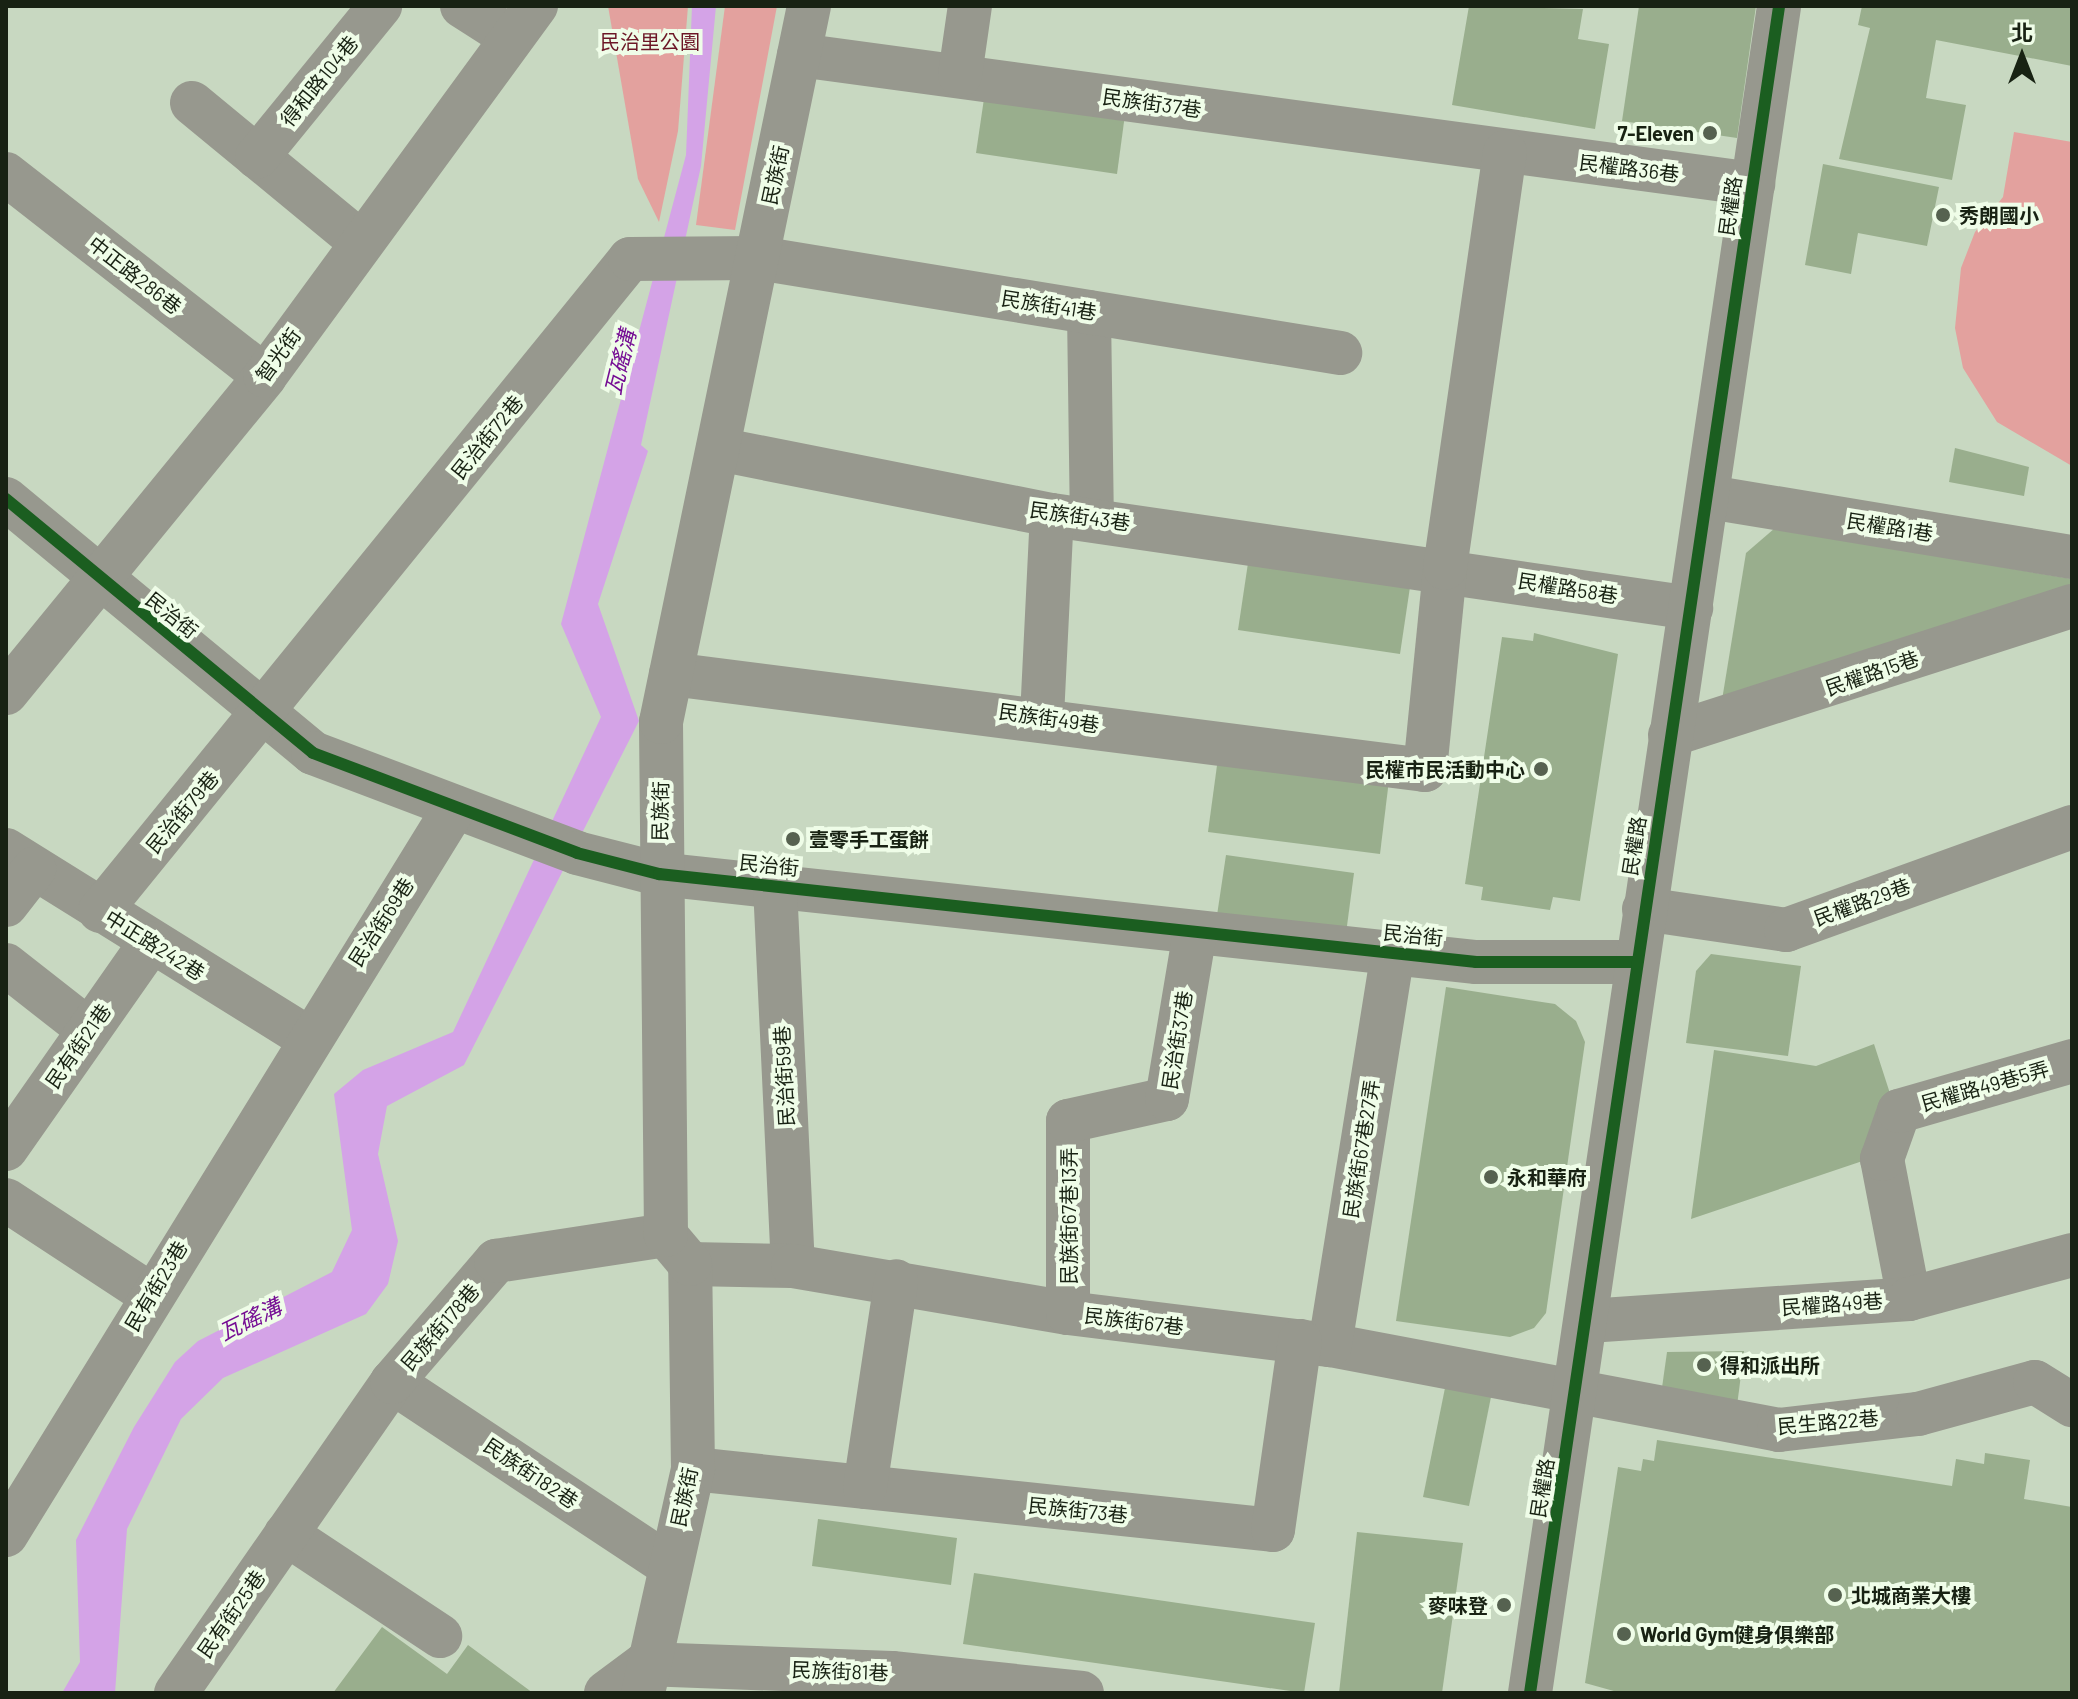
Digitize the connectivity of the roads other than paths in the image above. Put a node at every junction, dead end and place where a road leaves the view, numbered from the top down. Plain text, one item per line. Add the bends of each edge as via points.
1 (380, 6) edge
2 (462, 6) edge
3 (809, 6) edge
4 (970, 6) edge
5 (1779, 6) edge
6 (524, 22) edge
7 (799, 55) junction
8 (960, 75) junction
9 (192, 103) dead end
10 (1505, 152) junction
11 (257, 157) junction
12 (6, 174) edge
13 (1753, 184) junction
14 (358, 240) junction
15 (758, 258) junction
16 (1089, 312) junction
17 (1340, 353) dead end
18 (265, 376) junction
19 (718, 449) junction
20 (1709, 497) junction
21 (6, 499) edge
22 (1072, 516) junction
23 (2072, 557) edge
24 (1445, 568) junction
25 (96, 579) junction
26 (2072, 606) edge
27 (1691, 608) junction
28 (671, 674) junction
29 (6, 693) edge
30 (263, 714) junction
31 (1042, 717) junction
32 (1670, 735) junction
33 (455, 807) junction
34 (2072, 827) edge
35 (20, 859) edge
36 (659, 874) junction
37 (775, 886) junction
38 (6, 905) edge
39 (1644, 909) junction
40 (100, 911) junction
41 (1195, 932) junction
42 (150, 943) junction
43 (1393, 953) junction
44 (1637, 962) junction
45 (6, 965) edge
46 (89, 1030) junction
47 (307, 1037) junction
48 (2072, 1061) edge
49 (1118, 1110) joint
50 (9, 1138) edge
51 (6, 1200) edge
52 (678, 1250) junction
53 (2072, 1255) edge
54 (793, 1266) junction
55 (896, 1281) junction
56 (151, 1295) junction
57 (1909, 1299) junction
58 (1068, 1313) junction
59 (1588, 1321) junction
60 (1315, 1343) junction
61 (392, 1382) junction
62 (1578, 1389) junction
63 (2072, 1405) edge
64 (693, 1469) junction
65 (865, 1487) junction
66 (286, 1534) junction
67 (6, 1535) edge
68 (669, 1565) junction
69 (440, 1636) dead end
70 (644, 1679) edge
71 (176, 1693) edge
72 (606, 1693) edge
73 (1082, 1693) edge
74 (1530, 1693) edge

1 - 11 street, 得和路104巷
2 - 6 street
3 - 7 street, 民族街
4 - 8 street
5 - 13 street, 民權路
6 - 14 street, 智光街
7 - 8 street, 民族街37巷
7 - 15 street, 民族街
8 - 10 street, 民族街37巷
9 - 11 street
10 - 13 street, 民權路36巷
10 - 24 street
11 - 14 street
12 - 18 street, 中正路286巷
13 - 20 street, 民權路
14 - 18 street, 智光街
15 - 16 street, 民族街41巷
15 - 19 street, 民族街
15 - 30 street, 民治街72巷 via 630,259
16 - 17 street, 民族街41巷
16 - 22 street
18 - 25 street, 智光街
19 - 22 street, 民族街43巷
19 - 28 street, 民族街
20 - 23 street, 民權路1巷
20 - 27 street, 民權路
21 - 25 street, 民治街
22 - 24 street, 民族街43巷
22 - 31 street
24 - 27 street, 民權路58巷
24 - 31 street, 民族街49巷 via 1425,770
25 - 29 street, 智光街
25 - 30 street, 民治街
26 - 32 street, 民權路15巷
27 - 32 street, 民權路
28 - 31 street, 民族街49巷
28 - 36 street, 民族街 via 661,722
30 - 33 street, 民治街 via 313,753
30 - 40 street, 民治街79巷
32 - 39 street, 民權路
33 - 36 street, 民治街 via 577,853
33 - 47 street, 民治街69巷
34 - 39 street, 民權路29巷 via 1786,930
35 - 38 street
35 - 40 street, 中正路242巷
36 - 37 street, 民治街
36 - 52 street, 民族街
37 - 41 street, 民治街
37 - 54 street, 民治街59巷
39 - 44 street, 民權路
40 - 42 street, 中正路242巷
41 - 43 street, 民治街
41 - 49 street, 民治街37巷 via 1167,1099
42 - 46 street, 民有街21巷
42 - 47 street, 中正路242巷
43 - 44 street, 民治街 via 1476,962
43 - 60 street, 民族街67巷27弄
44 - 59 street, 民權路
45 - 46 street
46 - 50 street, 民有街21巷
47 - 56 street, 民有街23巷
48 - 57 street, 民權路49巷5弄 via 1899,1111 1882,1159
49 - 58 street, 民族街67巷13弄 via 1068,1121
51 - 56 street
52 - 54 street, 民族街67巷
52 - 61 street, 民族街178巷 via 496,1261
52 - 64 street, 民族街
53 - 57 street, 民權路49巷
54 - 55 street, 民族街67巷
55 - 58 street, 民族街67巷
55 - 65 street
56 - 67 street, 民有街23巷
57 - 59 street, 民權路49巷
58 - 60 street, 民族街67巷
59 - 62 street, 民權路
60 - 62 street, 民族街67巷
60 - 65 street, 民族街73巷 via 1273,1530
61 - 66 street, 民族街178巷
61 - 68 street, 民族街182巷
62 - 63 street, 民生路22巷 via 1779,1430 1918,1414 2035,1382
62 - 74 street, 民權路
64 - 65 street, 民族街73巷
64 - 68 street, 民族街
66 - 69 street
66 - 71 street, 民有街25巷
68 - 70 street, 民族街
70 - 72 street
70 - 73 street, 民族街81巷 via 892,1673

